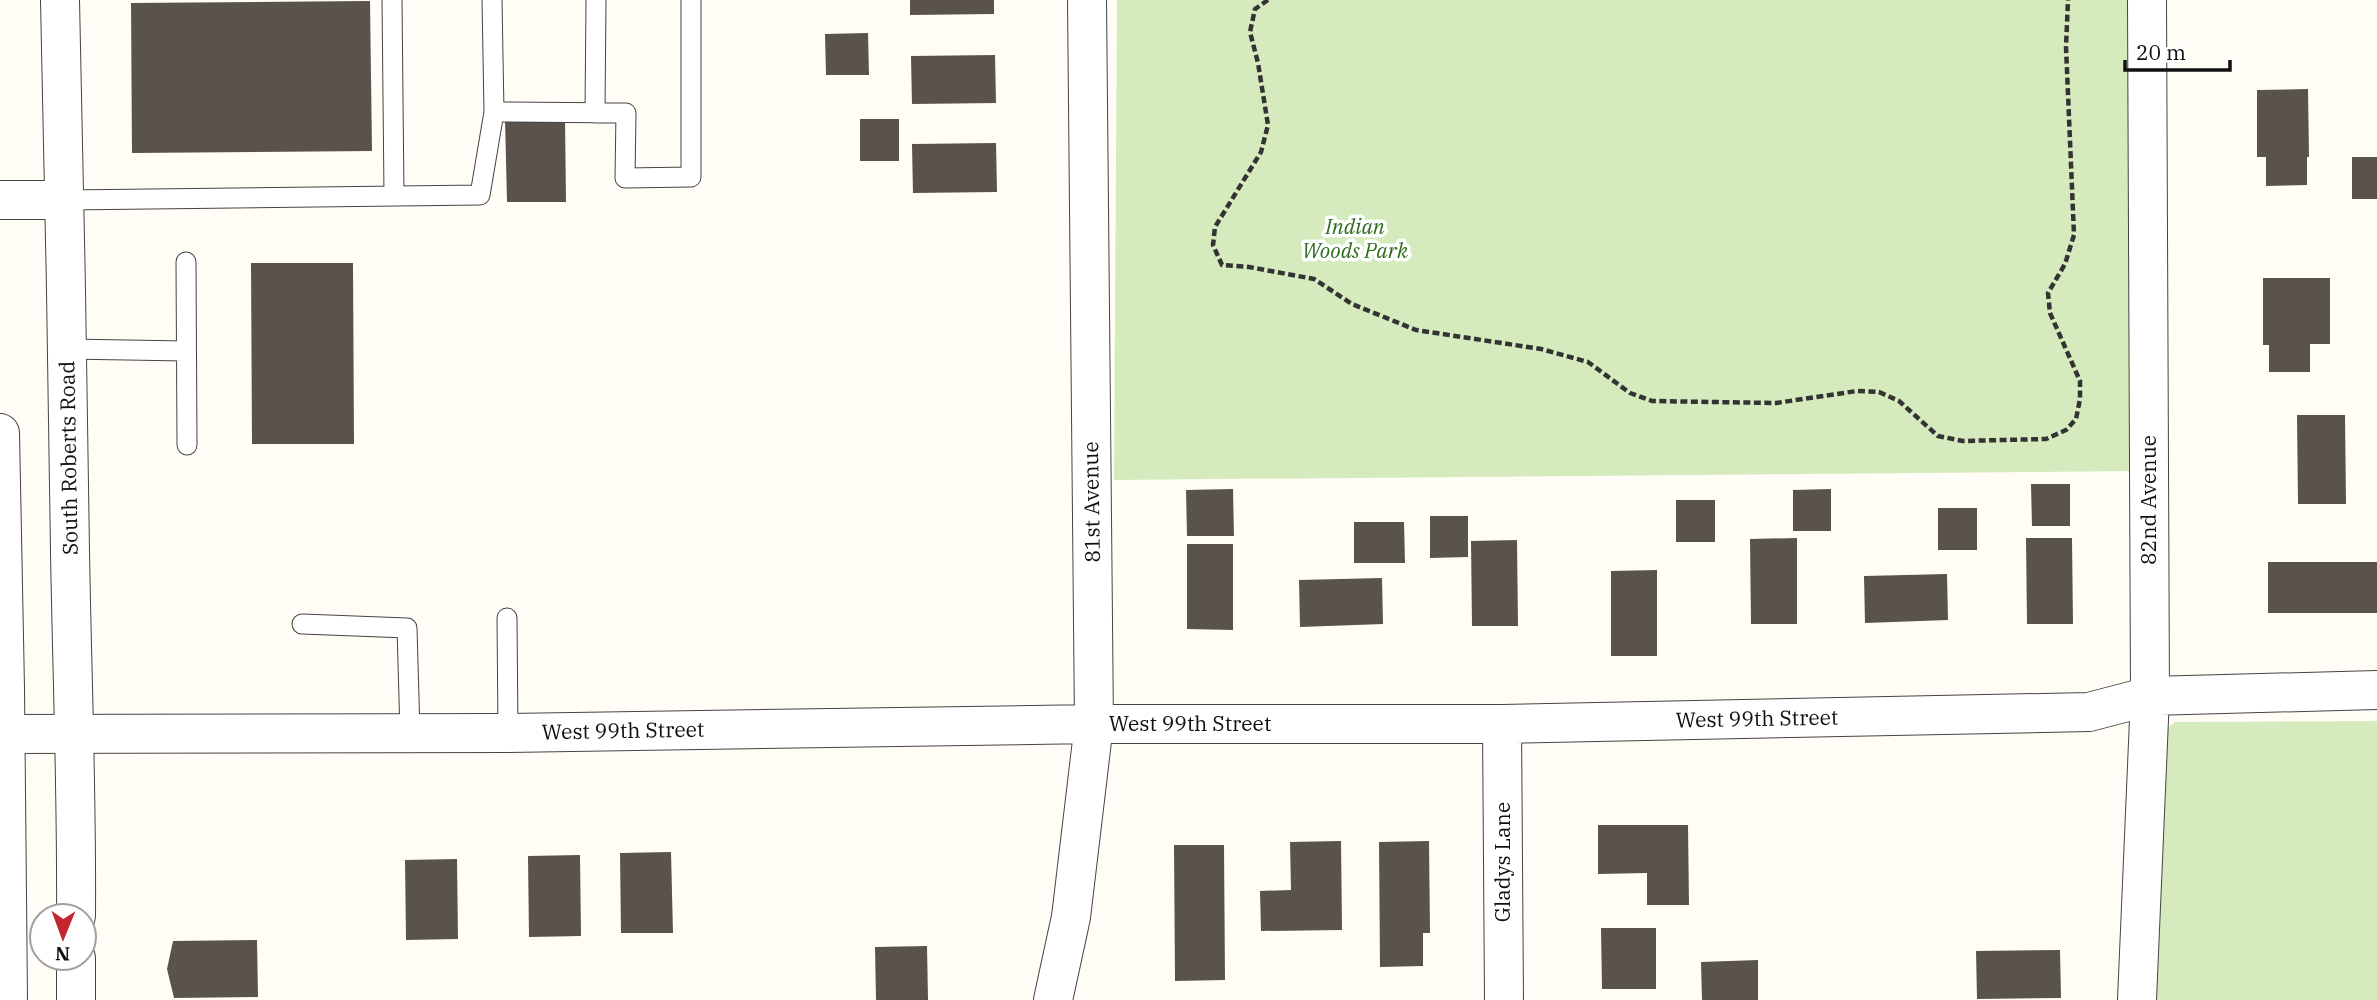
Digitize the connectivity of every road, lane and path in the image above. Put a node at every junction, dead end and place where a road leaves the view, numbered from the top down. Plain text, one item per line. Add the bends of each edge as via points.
1 (60, 0) edge
2 (392, 0) edge
3 (492, 0) edge
4 (596, 0) edge
5 (691, 0) edge
6 (1087, 0) edge
7 (1268, 0) edge
8 (2068, 0) edge
9 (2147, 0) edge
10 (494, 112) junction
11 (595, 113) junction
12 (394, 195) junction
13 (66, 200) junction
14 (0, 201) edge
15 (186, 262) dead end
16 (67, 349) junction
17 (186, 351) junction
18 (0, 433) edge
19 (187, 445) dead end
20 (507, 618) dead end
21 (302, 624) dead end
22 (2377, 690) edge
23 (2150, 696) junction
24 (1094, 724) junction
25 (1502, 724) junction
26 (74, 733) junction
27 (410, 733) junction
28 (508, 733) junction
29 (2, 734) edge
30 (76, 902) edge
31 (76, 972) edge
32 (8, 1000) edge
33 (76, 1000) edge
34 (1053, 1000) edge
35 (1504, 1000) edge
36 (2137, 1000) edge

1 - 13 street, South Roberts Road
2 - 12 lane
3 - 10 lane
4 - 11 lane
5 - 11 lane via 691,177 625,178 626,113
6 - 24 street, 81st Avenue
7 - 8 path via 1255,9 1250,32 1268,125 1261,152 1214,227 1213,245 1222,265 1314,279 1352,304 1416,330 1541,349 1588,362 1630,393 1652,401 1776,404 1857,391 1879,392 1899,401 1938,436 1963,441 2046,439 2066,430 2076,419 2080,381 2050,313 2048,293 2065,264 2074,235
9 - 23 street, 82nd Avenue
10 - 11 lane
10 - 12 lane via 480,195
12 - 13 lane
13 - 14 street
13 - 16 street, South Roberts Road
15 - 17 lane
16 - 17 lane
16 - 26 street, South Roberts Road
17 - 19 lane
18 - 29 street
20 - 28 lane
21 - 27 lane via 407,628
22 - 23 street, West 99th Street
23 - 25 street, West 99th Street via 2089,712
23 - 36 street, 82nd Avenue
24 - 25 street, West 99th Street
24 - 28 street, West 99th Street
24 - 34 street, 81st Avenue via 1071,917
25 - 35 street, Gladys Lane
26 - 27 street, West 99th Street
26 - 29 street, West 99th Street
26 - 30 street, South Roberts Road
27 - 28 street, West 99th Street
29 - 32 street
31 - 33 street

